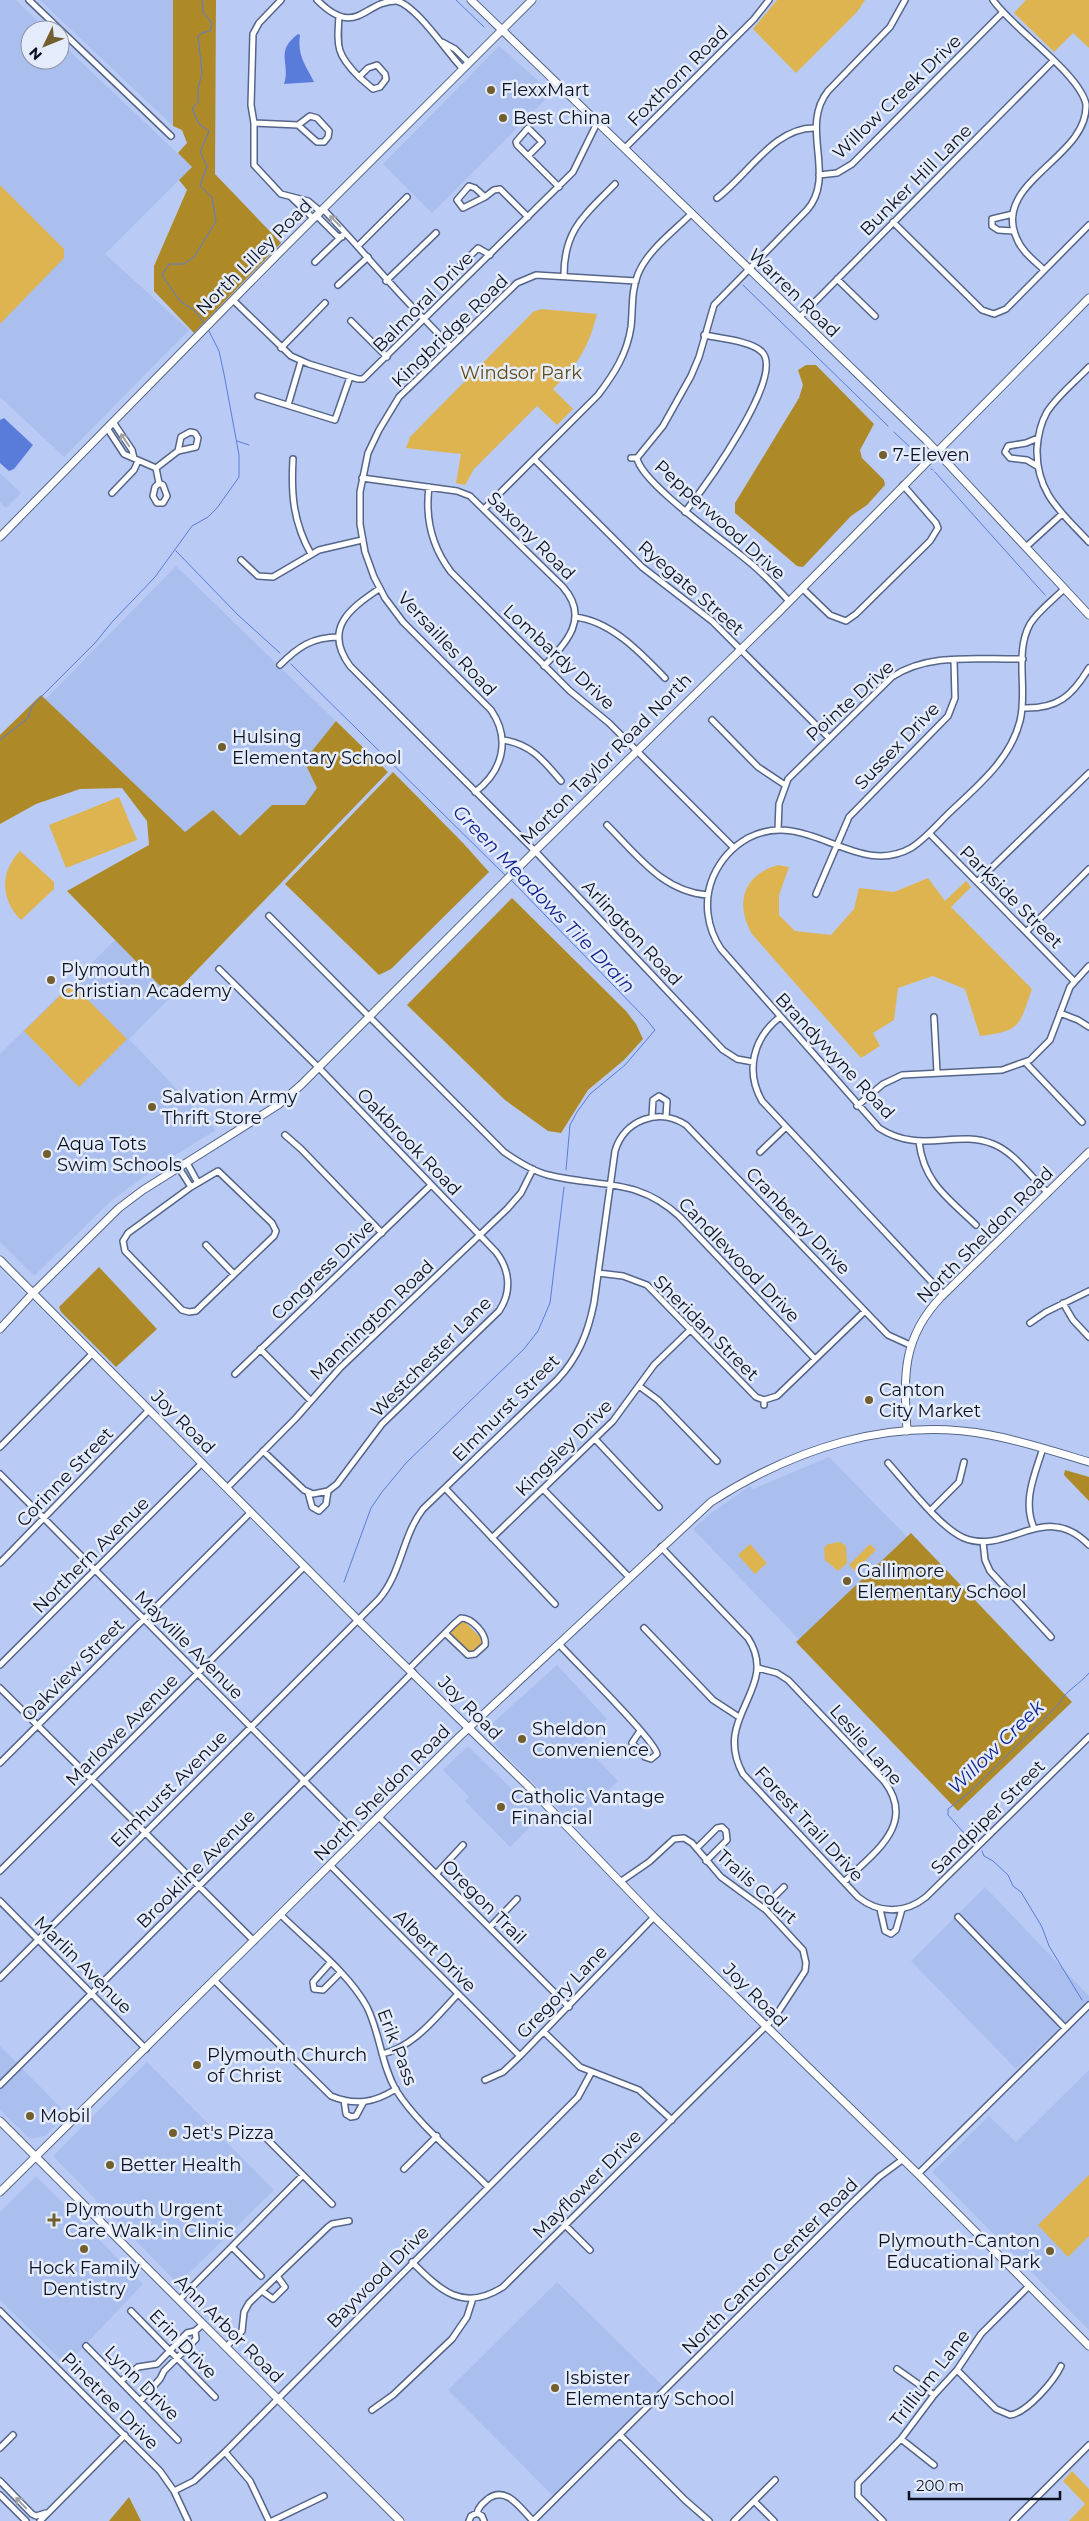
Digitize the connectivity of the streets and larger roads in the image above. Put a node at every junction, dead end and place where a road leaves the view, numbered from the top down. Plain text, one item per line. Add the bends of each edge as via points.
1 (29, 0) edge
2 (281, 0) edge
3 (317, 0) edge
4 (470, 0) edge
5 (532, 0) edge
6 (769, 0) edge
7 (905, 0) edge
8 (993, 0) edge
9 (1003, 12) junction
10 (340, 16) junction
11 (502, 29) junction
12 (442, 42) junction
13 (1053, 61) junction
14 (470, 63) junction
15 (463, 69) junction
16 (359, 76) junction
17 (1088, 110) edge
18 (598, 121) junction
19 (254, 123) junction
20 (298, 125) junction
21 (816, 128) junction
22 (171, 136) dead end
23 (625, 148) junction
24 (528, 156) junction
25 (819, 175) junction
26 (615, 184) dead end
27 (559, 187) junction
28 (485, 196) junction
29 (407, 197) dead end
30 (292, 198) junction
31 (718, 198) dead end
32 (319, 214) junction
33 (691, 214) junction
34 (1013, 214) junction
35 (528, 217) junction
36 (893, 222) junction
37 (1089, 225) edge
38 (1014, 230) junction
39 (436, 233) dead end
40 (343, 235) junction
41 (358, 246) junction
42 (490, 255) junction
43 (368, 257) junction
44 (315, 262) dead end
45 (748, 269) junction
46 (456, 270) dead end
47 (1044, 270) junction
48 (564, 275) junction
49 (837, 279) junction
50 (636, 280) junction
51 (386, 281) junction
52 (338, 285) dead end
53 (1089, 298) edge
54 (233, 300) junction
55 (325, 303) dead end
56 (875, 316) dead end
57 (799, 318) junction
58 (351, 321) dead end
59 (426, 321) junction
60 (704, 335) junction
61 (450, 346) junction
62 (281, 348) junction
63 (387, 357) junction
64 (302, 361) junction
65 (1089, 368) edge
66 (350, 377) junction
67 (258, 396) dead end
68 (288, 406) junction
69 (113, 422) junction
70 (107, 428) junction
71 (1038, 438) junction
72 (178, 451) junction
73 (937, 451) junction
74 (534, 458) junction
75 (634, 458) joint
76 (293, 459) dead end
77 (136, 460) junction
78 (1037, 466) junction
79 (156, 468) junction
80 (362, 478) junction
81 (159, 483) dead end
82 (902, 485) junction
83 (429, 487) junction
84 (112, 493) dead end
85 (485, 508) junction
86 (685, 512) junction
87 (1062, 514) junction
88 (0, 537) edge
89 (362, 540) junction
90 (1089, 542) edge
91 (1026, 547) junction
92 (311, 554) junction
93 (241, 560) dead end
94 (802, 588) junction
95 (379, 589) junction
96 (1064, 589) junction
97 (789, 601) junction
98 (1089, 615) edge
99 (575, 617) junction
100 (339, 637) junction
101 (740, 649) junction
102 (1023, 659) junction
103 (954, 660) junction
104 (280, 665) dead end
105 (544, 666) junction
106 (1089, 668) edge
107 (665, 678) dead end
108 (1023, 708) junction
109 (712, 720) dead end
110 (829, 738) junction
111 (503, 740) junction
112 (637, 750) junction
113 (1089, 773) edge
114 (561, 780) dead end
115 (785, 785) junction
116 (475, 792) junction
117 (607, 825) dead end
118 (778, 830) junction
119 (929, 833) junction
120 (836, 844) junction
121 (734, 848) junction
122 (535, 851) junction
123 (1089, 869) edge
124 (977, 882) junction
125 (816, 894) dead end
126 (708, 895) junction
127 (269, 916) dead end
128 (1026, 932) junction
129 (1089, 966) edge
130 (219, 969) dead end
131 (1074, 981) junction
132 (1060, 1013) junction
133 (369, 1017) junction
134 (780, 1017) junction
135 (934, 1017) dead end
136 (1089, 1028) edge
137 (752, 1062) junction
138 (1026, 1063) junction
139 (319, 1068) junction
140 (937, 1072) junction
141 (857, 1106) junction
142 (652, 1116) junction
143 (666, 1117) junction
144 (1082, 1122) dead end
145 (785, 1128) junction
146 (285, 1135) dead end
147 (919, 1142) junction
148 (760, 1152) dead end
149 (1089, 1152) edge
150 (187, 1163) junction
151 (179, 1168) junction
152 (533, 1169) junction
153 (198, 1183) junction
154 (610, 1184) junction
155 (431, 1185) junction
156 (191, 1187) junction
157 (1048, 1193) junction
158 (976, 1225) dead end
159 (382, 1233) junction
160 (479, 1235) junction
161 (206, 1244) dead end
162 (0, 1260) edge
163 (598, 1273) junction
164 (234, 1274) junction
165 (1089, 1291) edge
166 (33, 1293) junction
167 (943, 1294) junction
168 (1063, 1303) junction
169 (865, 1311) junction
170 (1030, 1324) dead end
171 (0, 1329) edge
172 (691, 1329) junction
173 (1089, 1337) edge
174 (910, 1345) junction
175 (260, 1349) junction
176 (92, 1354) junction
177 (815, 1359) junction
178 (235, 1374) dead end
179 (639, 1386) junction
180 (311, 1400) junction
181 (149, 1410) junction
182 (907, 1431) junction
183 (595, 1439) junction
184 (0, 1447) edge
185 (1043, 1448) junction
186 (263, 1451) junction
187 (717, 1462) dead end
188 (964, 1462) dead end
189 (1089, 1462) edge
190 (888, 1463) dead end
191 (202, 1464) junction
192 (0, 1474) edge
193 (227, 1488) junction
194 (444, 1488) junction
195 (543, 1489) junction
196 (328, 1491) junction
197 (308, 1492) junction
198 (659, 1507) dead end
199 (931, 1510) junction
200 (251, 1512) junction
201 (44, 1518) junction
202 (1034, 1528) junction
203 (492, 1538) junction
204 (982, 1542) junction
205 (1089, 1546) edge
206 (661, 1547) junction
207 (0, 1563) edge
208 (305, 1566) junction
209 (96, 1570) junction
210 (629, 1577) junction
211 (555, 1604) dead end
212 (144, 1619) junction
213 (358, 1620) junction
214 (644, 1628) dead end
215 (445, 1633) junction
216 (1051, 1637) dead end
217 (559, 1644) junction
218 (0, 1665) edge
219 (758, 1668) junction
220 (411, 1670) junction
221 (198, 1673) junction
222 (0, 1688) edge
223 (739, 1717) junction
224 (38, 1726) junction
225 (251, 1727) junction
226 (469, 1729) junction
227 (640, 1731) junction
228 (1089, 1737) edge
229 (0, 1763) edge
230 (91, 1779) junction
231 (304, 1781) junction
232 (378, 1816) junction
233 (145, 1833) junction
234 (359, 1836) junction
235 (463, 1845) dead end
236 (697, 1848) junction
237 (706, 1861) junction
238 (330, 1865) junction
239 (0, 1871) edge
240 (436, 1874) junction
241 (620, 1882) junction
242 (844, 1882) junction
243 (198, 1887) junction
244 (784, 1887) dead end
245 (517, 1899) dead end
246 (0, 1901) edge
247 (763, 1908) junction
248 (880, 1909) junction
249 (902, 1909) junction
250 (891, 1910) joint
251 (281, 1915) junction
252 (654, 1917) junction
253 (958, 1917) dead end
254 (490, 1927) junction
255 (38, 1940) junction
256 (254, 1941) junction
257 (330, 1964) junction
258 (340, 1973) junction
259 (0, 1978) edge
260 (215, 1981) junction
261 (92, 1993) junction
262 (458, 1994) junction
263 (1089, 2005) edge
264 (569, 2007) junction
265 (766, 2026) junction
266 (1065, 2028) junction
267 (544, 2032) junction
268 (146, 2049) junction
269 (382, 2054) junction
270 (520, 2056) junction
271 (591, 2073) junction
272 (485, 2080) dead end
273 (0, 2085) edge
274 (396, 2089) junction
275 (344, 2100) junction
276 (364, 2103) junction
277 (672, 2120) junction
278 (0, 2121) edge
279 (262, 2134) dead end
280 (437, 2136) junction
281 (36, 2157) junction
282 (902, 2160) junction
283 (404, 2169) dead end
284 (918, 2174) junction
285 (303, 2175) junction
286 (488, 2186) junction
287 (0, 2192) edge
288 (332, 2204) dead end
289 (349, 2221) dead end
290 (565, 2225) junction
291 (232, 2247) junction
292 (590, 2250) dead end
293 (412, 2262) junction
294 (261, 2276) dead end
295 (277, 2276) junction
296 (1029, 2286) junction
297 (262, 2290) junction
298 (473, 2298) junction
299 (179, 2300) junction
300 (0, 2311) edge
301 (132, 2311) dead end
302 (203, 2324) junction
303 (195, 2331) junction
304 (86, 2346) dead end
305 (1089, 2346) edge
306 (226, 2347) junction
307 (170, 2351) junction
308 (177, 2358) junction
309 (157, 2364) junction
310 (1061, 2366) dead end
311 (897, 2370) dead end
312 (957, 2370) junction
313 (164, 2371) junction
314 (121, 2381) junction
315 (934, 2395) junction
316 (215, 2397) dead end
317 (278, 2399) junction
318 (140, 2401) junction
319 (372, 2410) dead end
320 (12, 2435) dead end
321 (620, 2435) junction
322 (125, 2436) junction
323 (901, 2438) junction
324 (178, 2440) dead end
325 (1089, 2445) edge
326 (0, 2448) edge
327 (225, 2452) junction
328 (934, 2464) dead end
329 (775, 2480) dead end
330 (0, 2481) edge
331 (174, 2491) junction
332 (0, 2495) edge
333 (324, 2496) dead end
334 (754, 2501) junction
335 (46, 2513) junction
336 (477, 2513) junction
337 (26, 2521) edge
338 (40, 2521) edge
339 (188, 2521) edge
340 (270, 2521) edge
341 (400, 2521) edge
342 (469, 2521) edge
343 (484, 2521) edge
344 (533, 2521) edge
345 (709, 2521) edge
346 (734, 2521) edge
347 (774, 2521) edge
348 (883, 2521) edge
349 (1013, 2521) edge

1 - 22 street
2 - 19 street via 253,34 251,104
3 - 10 street
4 - 11 street, Warren Road
5 - 11 street, North Lilley Road
6 - 23 street, Foxthorn Road
7 - 21 street via 890,27 824,96 817,111
8 - 9 street
9 - 13 street
9 - 25 street, Willow Creek Drive via 852,164 837,173
10 - 12 street via 351,16 385,1 397,1
10 - 16 street via 339,51 345,63
11 - 14 street, North Lilley Road
11 - 18 street, Warren Road
12 - 14 street
12 - 15 street via 449,56
13 - 17 street via 1080,89
13 - 36 street, Bunker Hill Lane
14 - 15 street, North Lilley Road
15 - 32 street, North Lilley Road
16 - 16 street via 373,89 380,87 386,76 374,65
17 - 34 street via 1079,136 1024,193
18 - 23 street, Warren Road
18 - 27 street, Balmoral Drive via 573,172
19 - 20 street
19 - 30 street via 256,169 281,194
20 - 20 street via 317,142 324,142 328,137 327,128 313,116
21 - 25 street
21 - 31 street via 798,129 783,136
23 - 33 street, Warren Road
24 - 24 street via 516,142 528,128 542,142
24 - 27 street
25 - 45 street, Willow Creek Drive via 818,191 811,205
26 - 48 street via 571,235
27 - 35 street, Balmoral Drive
28 - 28 street via 463,208 457,200 469,186
28 - 35 street via 500,189
29 - 41 street
30 - 32 street
30 - 32 street via 308,201
40 -> 32 street
32 - 40 street via 337,236
32 - 54 street, North Lilley Road
33 - 45 street, Warren Road
33 - 50 street via 650,255
34 - 38 street
34 - 38 street via 992,219 992,226 998,230
35 - 42 street, Balmoral Drive
36 - 47 street via 982,310 994,314 1006,310
36 - 49 street, Bunker Hill Lane
37 - 47 street
38 - 47 street via 1019,244
39 - 51 street
40 - 41 street
40 - 44 street
41 - 43 street
42 - 46 street via 478,248
42 - 59 street, Balmoral Drive
43 - 51 street
43 - 52 street
45 - 57 street, Warren Road
45 - 60 street, Willow Creek Drive via 714,305
48 - 50 street, Kingbridge Road
48 - 61 street, Kingbridge Road via 536,275 517,283
49 - 56 street
49 - 57 street, Bunker Hill Lane
50 - 74 street via 630,336 621,362 598,395
51 - 59 street
53 - 73 street, Morton Taylor Road North
54 - 62 street
54 - 69 street, North Lilley Road
55 - 62 street
57 - 73 street, Warren Road
58 - 63 street
59 - 61 street
59 - 63 street, Balmoral Drive
60 - 75 street, Willow Creek Drive via 695,367 659,432
60 - 86 street via 756,347 765,355 767,366 757,396 725,456
61 - 80 street, Kingbridge Road via 399,397 368,453
62 - 64 street
63 - 66 street, Balmoral Drive via 367,377
64 - 66 street
64 - 68 street
65 - 71 street via 1053,405
66 - 68 street via 335,420
67 - 68 street
69 - 70 street, North Lilley Road
77 -> 69 street
70 - 77 street via 124,454
70 - 88 street, North Lilley Road
71 - 78 street
71 - 78 street via 1008,446 1005,452 1010,458 1026,460
72 - 72 street via 196,447 198,438 195,433 183,434
72 - 79 street
73 - 82 street, Morton Taylor Road North
73 - 91 street, Warren Road
74 - 85 street
74 - 101 street, Ryegate Street via 642,567 708,617
75 - 86 street, Pepperwood Drive
76 - 92 street via 293,508
77 - 79 street
77 - 84 street via 134,470
78 - 87 street via 1044,489
79 - 81 street
80 - 83 street, Saxony Road
80 - 89 street, Versailles Road via 359,508
82 - 94 street, Morton Taylor Road North
82 - 94 street via 936,523 938,528 930,541 846,621 830,615
83 - 85 street, Saxony Road via 464,493
83 - 105 street, Lombardy Drive via 430,527 435,546 445,564
85 - 99 street, Saxony Road via 567,591
86 - 97 street, Pepperwood Drive via 747,559
87 - 90 street
87 - 91 street
89 - 92 street via 326,547
89 - 95 street, Versailles Road
91 - 96 street, Warren Road
92 - 93 street via 268,578 258,576
94 - 97 street, Morton Taylor Road North
95 - 100 street via 349,611 341,624
95 - 111 street, Versailles Road via 403,622 491,710
96 - 98 street, Warren Road
96 - 102 street via 1030,624 1024,641
97 - 101 street, Morton Taylor Road North
99 - 105 street via 568,640
99 - 107 street via 589,620 625,641
100 - 104 street via 309,641
100 - 116 street, Arlington Road via 342,652 350,666
101 - 110 street, Ryegate Street
101 - 112 street, Morton Taylor Road North
102 - 103 street, Pointe Drive
102 - 108 street
103 - 110 street, Pointe Drive via 922,662 899,672
103 - 120 street, Sussex Drive via 955,698 948,716 854,811
105 - 112 street, Lombardy Drive
106 - 108 street via 1075,690 1063,700 1040,708
108 - 119 street via 1015,737 1003,758
109 - 115 street via 758,767
110 - 115 street, Pointe Drive
111 - 114 street via 534,751
111 - 116 street via 496,769
112 - 121 street, Lombardy Drive
112 - 122 street, Morton Taylor Road North
113 - 124 street
115 - 118 street, Pointe Drive via 779,804
116 - 122 street, Arlington Road
117 - 126 street via 662,880 687,892
118 - 120 street via 802,832
118 - 121 street via 756,835
119 - 120 street via 909,849 887,856 866,855
119 - 124 street, Parkside Street
120 - 125 street, Sussex Drive
121 - 126 street via 716,870
122 - 133 street, Morton Taylor Road North
122 - 137 street, Arlington Road via 723,1050 737,1059
123 - 128 street
124 - 128 street, Parkside Street
126 - 134 street, Brandywyne Road via 709,920 718,944
127 - 133 street, Candlewood Drive
128 - 131 street, Parkside Street
129 - 131 street
130 - 139 street, Oakbrook Road
131 - 132 street
132 - 136 street
132 - 138 street via 1047,1045
133 - 139 street, Morton Taylor Road North
133 - 152 street, Candlewood Drive via 496,1145
134 - 137 street via 761,1037
134 - 141 street, Brandywyne Road
135 - 140 street
137 - 145 street via 759,1096
138 - 140 street via 1002,1070
138 - 144 street
139 - 150 street, Morton Taylor Road North via 278,1105
139 - 155 street, Oakbrook Road
140 - 141 street via 895,1077
141 - 147 street, Brandywyne Road via 884,1132
142 - 143 street, Cranberry Drive
142 - 143 street via 653,1100 659,1096 667,1101
142 - 154 street, Elmhurst Street via 630,1127 619,1140 614,1151
143 - 169 street, Cranberry Drive via 682,1122 694,1133
145 - 148 street
145 - 167 street
146 - 159 street
147 - 157 street, Brandywyne Road via 980,1140 994,1144 1008,1153
147 - 158 street via 932,1182
149 - 157 street, North Sheldon Road
150 - 151 street, Morton Taylor Road North
150 - 153 street
151 - 156 street
151 - 166 street, Morton Taylor Road North via 142,1190 120,1208
152 - 154 street, Candlewood Drive via 555,1176
152 - 160 street, Mannington Road via 516,1199
153 - 156 street
153 - 164 street via 218,1171 272,1223 276,1231
154 - 163 street, Elmhurst Street
154 - 177 street, Candlewood Drive via 642,1192 671,1209
155 - 159 street, Congress Drive
155 - 160 street, Oakbrook Road
156 - 164 street via 128,1233 123,1241 125,1252 182,1310 189,1312 196,1311
157 - 167 street, North Sheldon Road
159 - 175 street, Congress Drive
160 - 180 street, Mannington Road via 340,1368
160 - 196 street, Westchester Lane via 499,1256 505,1269 508,1289 502,1307 382,1424 337,1484
161 - 164 street
162 - 166 street, Joy Road
163 - 172 street, Sheridan Street via 623,1276 647,1286
163 - 194 street, Elmhurst Street via 589,1327 570,1364
165 - 168 street
166 - 171 street, Morton Taylor Road North
166 - 176 street, Joy Road
167 - 174 street, North Sheldon Road via 926,1314
168 - 170 street
168 - 173 street
169 - 174 street, Cranberry Drive via 888,1335
169 - 177 street
172 - 177 street, Sheridan Street via 764,1403 777,1396
172 - 179 street, Kingsley Drive via 654,1365
174 - 182 street, North Sheldon Road via 904,1387
175 - 178 street, Congress Drive
175 - 180 street
176 - 181 street, Joy Road
176 - 184 street
179 - 183 street, Kingsley Drive via 619,1415
179 - 187 street via 658,1400
180 - 186 street, Mannington Road
181 - 191 street, Joy Road
181 - 201 street, Corinne Street
182 - 185 street, North Sheldon Road via 967,1432
182 - 206 street, North Sheldon Road via 834,1443 765,1470 711,1502
183 - 195 street, Kingsley Drive
183 - 198 street
185 - 189 street, North Sheldon Road
185 - 202 street via 1029,1500
186 - 193 street, Mannington Road
186 - 197 street, Westchester Lane
188 - 199 street via 959,1482
190 - 199 street
191 - 193 street, Joy Road
191 - 209 street, Northern Avenue
192 - 201 street, Mayville Avenue
193 - 200 street, Joy Road
194 - 203 street
194 - 213 street, Elmhurst Street via 412,1524 387,1589
195 - 203 street, Kingsley Drive
195 - 210 street
196 - 197 street via 319,1494
196 - 197 street, Westchester Lane via 326,1504 319,1511 312,1507
199 - 204 street via 958,1535
200 - 208 street, Joy Road
200 - 212 street, Oakview Street
201 - 207 street, Corinne Street
201 - 209 street, Mayville Avenue
202 - 204 street
202 - 205 street via 1050,1526 1066,1530
203 - 211 street
204 - 216 street via 990,1571
206 - 210 street, North Sheldon Road
206 - 219 street via 748,1638 756,1654
208 - 213 street, Joy Road
208 - 221 street, Marlowe Avenue
209 - 212 street, Mayville Avenue
209 - 218 street, Northern Avenue
210 - 217 street, North Sheldon Road
212 - 221 street, Mayville Avenue
212 - 224 street, Oakview Street
213 - 220 street, Joy Road
213 - 225 street, Elmhurst Avenue
214 - 223 street via 712,1700
215 - 215 street, Brookline Avenue via 458,1620 465,1618 482,1633 484,1645 475,1654 468,1655
215 - 220 street, Brookline Avenue
217 - 226 street, North Sheldon Road
217 - 227 street
219 - 223 street, Forest Trail Drive via 755,1685
219 - 242 street, Leslie Lane via 788,1680 893,1795 896,1814 890,1834
220 - 226 street, Joy Road
220 - 231 street, Brookline Avenue
221 - 225 street, Mayville Avenue
221 - 230 street, Marlowe Avenue
222 - 224 street
223 - 242 street, Forest Trail Drive via 734,1745 736,1760 743,1774
224 - 229 street, Oakview Street
224 - 230 street
225 - 231 street, Mayville Avenue
225 - 233 street, Elmhurst Avenue
226 - 232 street, North Sheldon Road
226 - 241 street, Joy Road
227 - 227 street via 656,1750 651,1759 632,1743
228 - 249 street, Sandpiper Street via 926,1897
230 - 233 street
230 - 239 street, Marlowe Avenue
231 - 234 street, Mayville Avenue
231 - 243 street, Brookline Avenue
232 - 234 street, North Sheldon Road
232 - 240 street, Oregon Trail
233 - 243 street
233 - 255 street, Elmhurst Avenue
234 - 238 street, North Sheldon Road
235 - 240 street
236 - 237 street, Trails Court
236 - 237 street via 719,1827 726,1831 727,1840
236 - 241 street, Trails Court via 688,1840 674,1839 650,1862
237 - 247 street, Trails Court via 721,1877
238 - 251 street, North Sheldon Road
238 - 262 street, Albert Drive
240 - 254 street, Oregon Trail
241 - 252 street, Joy Road
242 - 248 street, Forest Trail Drive via 861,1899
243 - 256 street
243 - 261 street, Brookline Avenue
244 - 247 street
245 - 254 street
246 - 255 street, Marlin Avenue
247 - 265 street, Trails Court via 798,1942 806,1964 799,1983
248 - 249 street via 885,1931 891,1934 896,1930
248 - 250 street, Forest Trail Drive
249 - 250 street, Sandpiper Street
251 - 256 street, North Sheldon Road
251 - 257 street, Erik Pass
252 - 264 street, Gregory Lane
252 - 265 street, Joy Road
253 - 266 street
254 - 264 street, Oregon Trail
255 - 259 street, Elmhurst Avenue
255 - 261 street, Marlin Avenue
256 - 260 street, North Sheldon Road
257 - 258 street, Erik Pass
257 - 258 street via 312,1982 314,1988 323,1990
258 - 269 street, Erik Pass via 367,2007
260 - 268 street, North Sheldon Road
260 - 275 street via 321,2088
261 - 268 street, Marlin Avenue
261 - 273 street, Brookline Avenue
262 - 269 street via 411,2042
262 - 270 street, Albert Drive
263 - 266 street
264 - 267 street, Gregory Lane
265 - 277 street, Mayflower Drive
265 - 282 street, Joy Road
266 - 284 street
267 - 270 street, Gregory Lane
267 - 271 street via 569,2059
268 - 281 street, North Sheldon Road
269 - 274 street, Erik Pass
270 - 272 street, Gregory Lane via 503,2072
271 - 277 street via 639,2090
271 - 286 street, Baywood Drive via 578,2097
274 - 276 street
274 - 280 street, Erik Pass
275 - 276 street
275 - 276 street via 346,2114 351,2117 356,2116
277 - 290 street, Mayflower Drive
278 - 281 street, Ann Arbor Road
279 - 285 street
280 - 283 street
280 - 286 street, Erik Pass
281 - 287 street, North Sheldon Road
281 - 299 street, Ann Arbor Road
282 - 284 street, Joy Road
282 - 321 street, North Canton Center Road via 853,2202
284 - 296 street, Joy Road
285 - 288 street
285 - 291 street
286 - 293 street, Baywood Drive
289 - 295 street via 328,2227
290 - 292 street
290 - 298 street, Mayflower Drive via 503,2287 489,2295
291 - 294 street
291 - 299 street
293 - 298 street, Mayflower Drive via 443,2291
293 - 317 street, Baywood Drive
295 - 297 street
295 - 297 street via 285,2287 280,2294 273,2299
296 - 305 street, Joy Road
296 - 312 street, Trillium Lane via 981,2334
297 - 306 street via 245,2308 242,2331
298 - 319 street via 467,2317 452,2339 393,2395
299 - 302 street, Ann Arbor Road
300 - 322 street, Pinetree Drive
301 - 307 street, Erin Drive
302 - 303 street
302 - 306 street, Ann Arbor Road
303 - 307 street via 187,2333
303 - 308 street via 196,2339
304 - 314 street, Lynn Drive
306 - 317 street, Ann Arbor Road
307 - 308 street, Erin Drive
307 - 309 street
308 - 313 street
308 - 316 street, Erin Drive
309 - 313 street
309 - 314 street via 138,2367
310 - 312 street via 1056,2377 1023,2410 1010,2414 996,2409
311 - 315 street
312 - 315 street, Trillium Lane
313 - 318 street
314 - 318 street, Lynn Drive
315 - 323 street, Trillium Lane
317 - 327 street, Baywood Drive
317 - 341 street, Ann Arbor Road
318 - 324 street, Lynn Drive
320 - 326 street
321 - 344 street, North Canton Center Road
321 - 345 street
322 - 331 street, Pinetree Drive via 160,2471
322 - 335 street
323 - 328 street
323 - 348 street, Trillium Lane via 860,2480 857,2490 861,2499
325 - 349 street
327 - 331 street, Baywood Drive via 194,2481
327 - 340 street via 250,2481
329 - 334 street
335 -> 330 street via 32,2514
331 - 339 street, Pinetree Drive
332 - 337 street
333 - 340 street
334 - 346 street
334 - 347 street
335 - 338 street
336 - 342 street
336 - 343 street
336 - 344 street via 486,2500 502,2494

